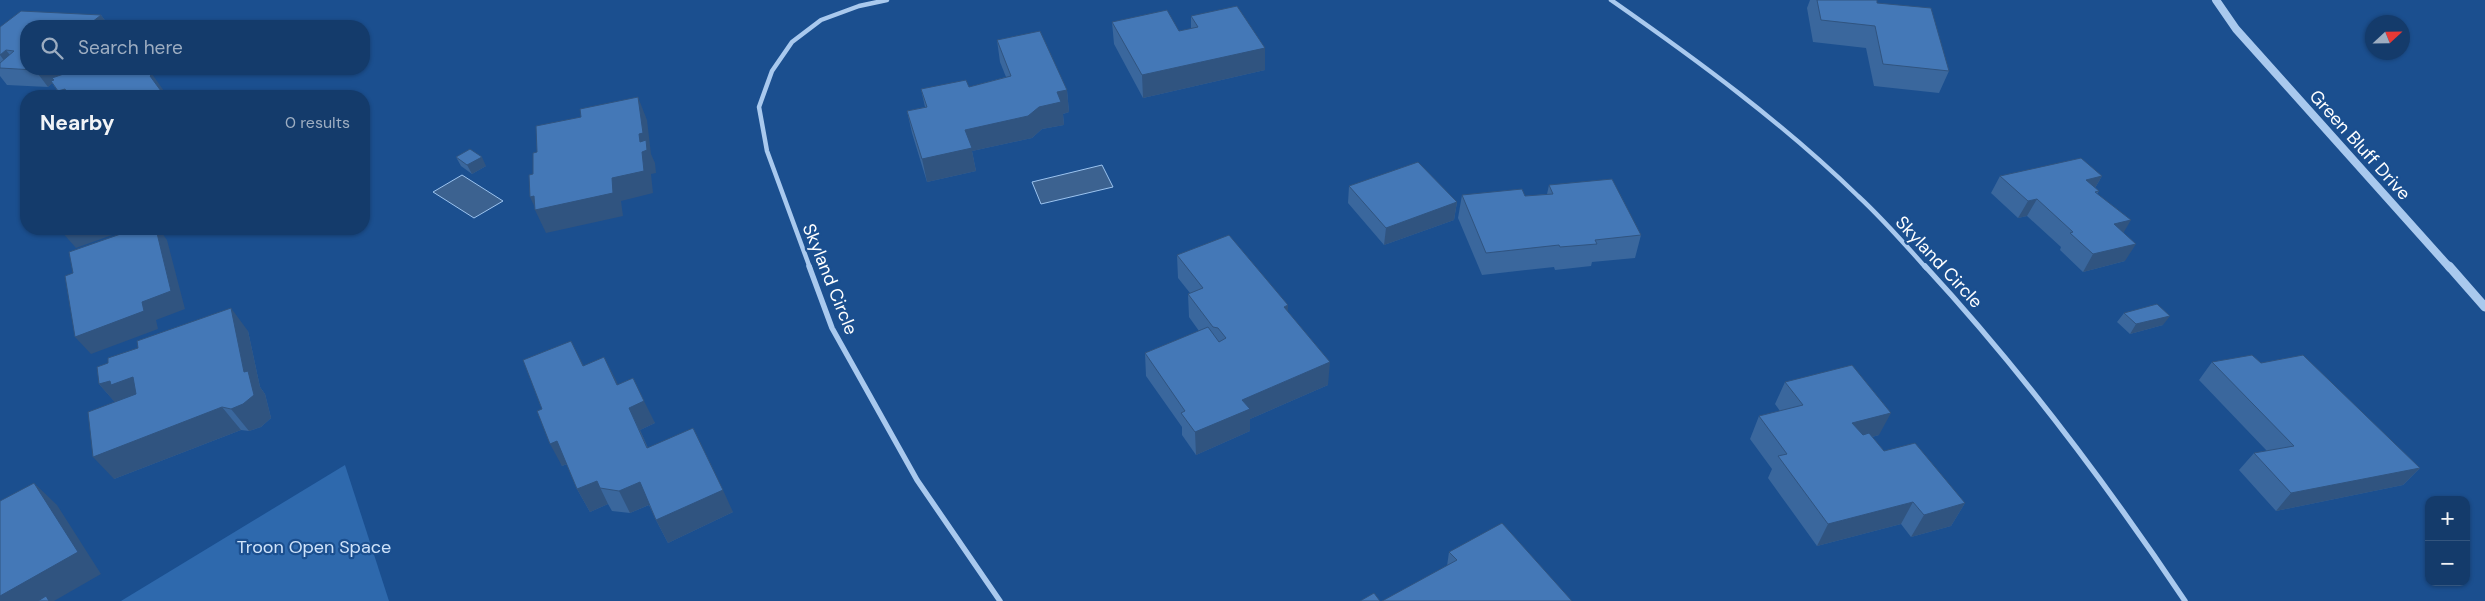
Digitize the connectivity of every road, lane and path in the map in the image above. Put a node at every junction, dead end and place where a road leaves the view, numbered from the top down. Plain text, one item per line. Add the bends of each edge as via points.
1 (887, 0) edge
2 (1612, 0) edge
3 (2216, 0) edge
4 (2485, 307) edge
5 (1000, 601) edge
6 (2185, 601) edge

1 - 5 street, Skyland Circle via 821,20 792,42 772,71 759,107 767,151 832,328 917,480
2 - 6 street, Skyland Circle via 1716,74 1772,119 1848,186 1905,244 1985,331 2072,439 2136,526
3 - 4 street, Green Bluff Drive via 2236,28

